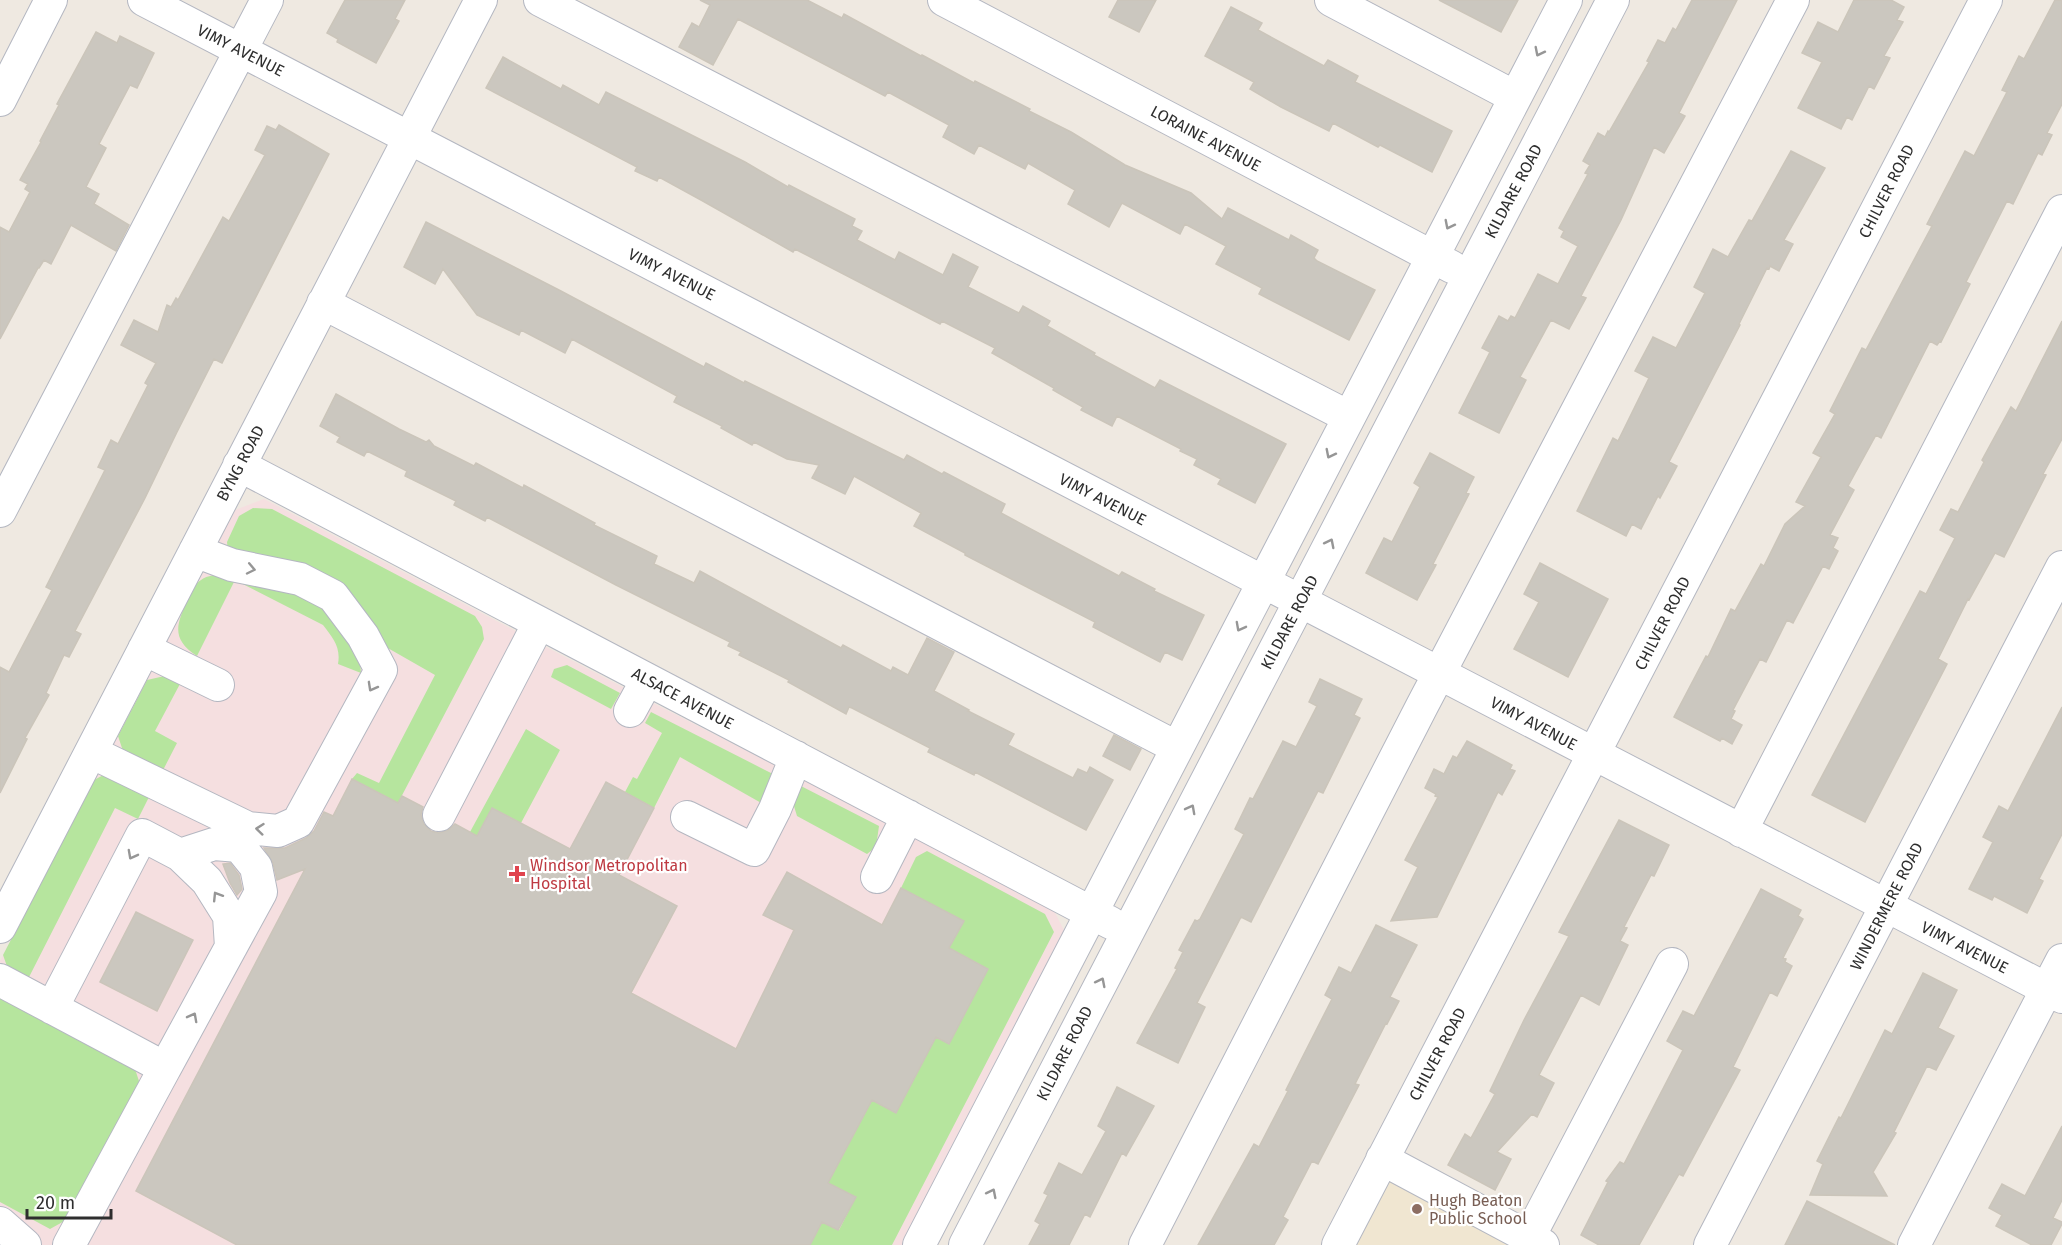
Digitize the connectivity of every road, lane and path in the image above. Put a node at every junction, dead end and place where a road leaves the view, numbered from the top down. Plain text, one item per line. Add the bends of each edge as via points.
1 (51, 0) edge
2 (144, 0) edge
3 (267, 0) edge
4 (481, 0) edge
5 (540, 0) edge
6 (944, 0) edge
7 (1331, 0) edge
8 (1566, 0) edge
9 (1613, 0) edge
10 (1793, 0) edge
11 (1986, 0) edge
12 (241, 50) junction
13 (1515, 97) junction
14 (0, 100) edge
15 (409, 138) junction
16 (2062, 211) edge
17 (1432, 257) junction
18 (1468, 276) junction
19 (324, 303) junction
20 (1349, 417) junction
21 (239, 465) junction
22 (0, 512) edge
23 (195, 552) junction
24 (2062, 567) edge
25 (1263, 582) junction
26 (1300, 601) junction
27 (539, 622) junction
28 (144, 649) junction
29 (1439, 673) junction
30 (647, 680) junction
31 (218, 685) dead end
32 (630, 711) dead end
33 (1176, 747) junction
34 (91, 752) junction
35 (1593, 754) junction
36 (796, 757) junction
37 (439, 815) dead end
38 (908, 816) junction
39 (687, 817) dead end
40 (1741, 831) junction
41 (180, 855) junction
42 (877, 877) dead end
43 (1886, 906) junction
44 (1091, 913) junction
45 (0, 927) edge
46 (1127, 932) junction
47 (231, 947) junction
48 (2062, 960) edge
49 (1672, 964) dead end
50 (0, 980) edge
51 (2054, 993) edge
52 (52, 1008) junction
53 (165, 1068) junction
54 (1382, 1160) junction
55 (0, 1223) edge
56 (1536, 1241) edge
57 (25, 1245) edge
58 (69, 1245) edge
59 (919, 1245) edge
60 (965, 1245) edge
61 (1145, 1245) edge
62 (1338, 1245) edge
63 (1710, 1245) edge
64 (1914, 1245) edge

1 - 14 street
2 - 12 street, VIMY AVENUE
3 - 12 street
4 - 15 street, BYNG ROAD
5 - 20 street
6 - 17 street, LORAINE AVENUE
7 - 13 street
8 -> 13 street
9 - 18 street, KILDARE ROAD
10 - 29 street
11 - 35 street, CHILVER ROAD
12 - 15 street, VIMY AVENUE
12 - 22 street
13 -> 17 street
15 - 19 street, BYNG ROAD
15 - 25 street, VIMY AVENUE
16 - 40 street
17 - 18 street, LORAINE AVENUE
17 - 20 street
26 -> 18 street, KILDARE ROAD
19 - 21 street, BYNG ROAD
19 - 33 street
20 -> 25 street
21 - 23 street, BYNG ROAD
21 - 27 street, ALSACE AVENUE
23 - 28 street, BYNG ROAD
23 -> 34 street via 232,565 300,579 333,596 363,636 381,670 298,822 278,831 248,828
24 - 43 street, WINDERMERE ROAD
25 - 26 street, VIMY AVENUE
25 -> 33 street
26 - 29 street, VIMY AVENUE
46 -> 26 street, KILDARE ROAD
27 - 30 street, ALSACE AVENUE
27 - 37 street
28 - 31 street
28 - 34 street, BYNG ROAD
29 - 35 street, VIMY AVENUE
29 - 61 street
30 - 32 street
30 - 36 street, ALSACE AVENUE
33 - 44 street
34 - 45 street, BYNG ROAD
35 - 40 street, VIMY AVENUE
35 - 54 street, CHILVER ROAD
36 - 38 street, ALSACE AVENUE
36 - 39 street via 754,850
38 - 42 street
38 - 44 street, ALSACE AVENUE
40 - 43 street, VIMY AVENUE
47 -> 41 street via 229,916 207,881
41 - 47 street via 214,844 239,846 256,867 261,892
41 -> 52 street via 142,835
43 - 51 street, VIMY AVENUE
43 - 63 street, WINDERMERE ROAD
44 - 46 street, ALSACE AVENUE
44 - 59 street
60 -> 46 street, KILDARE ROAD
53 -> 47 street
48 - 51 street
49 - 56 street
50 - 52 street
51 - 64 street
52 - 53 street
53 - 58 street via 90,1221
54 - 56 street
54 - 62 street, CHILVER ROAD
55 - 57 street

